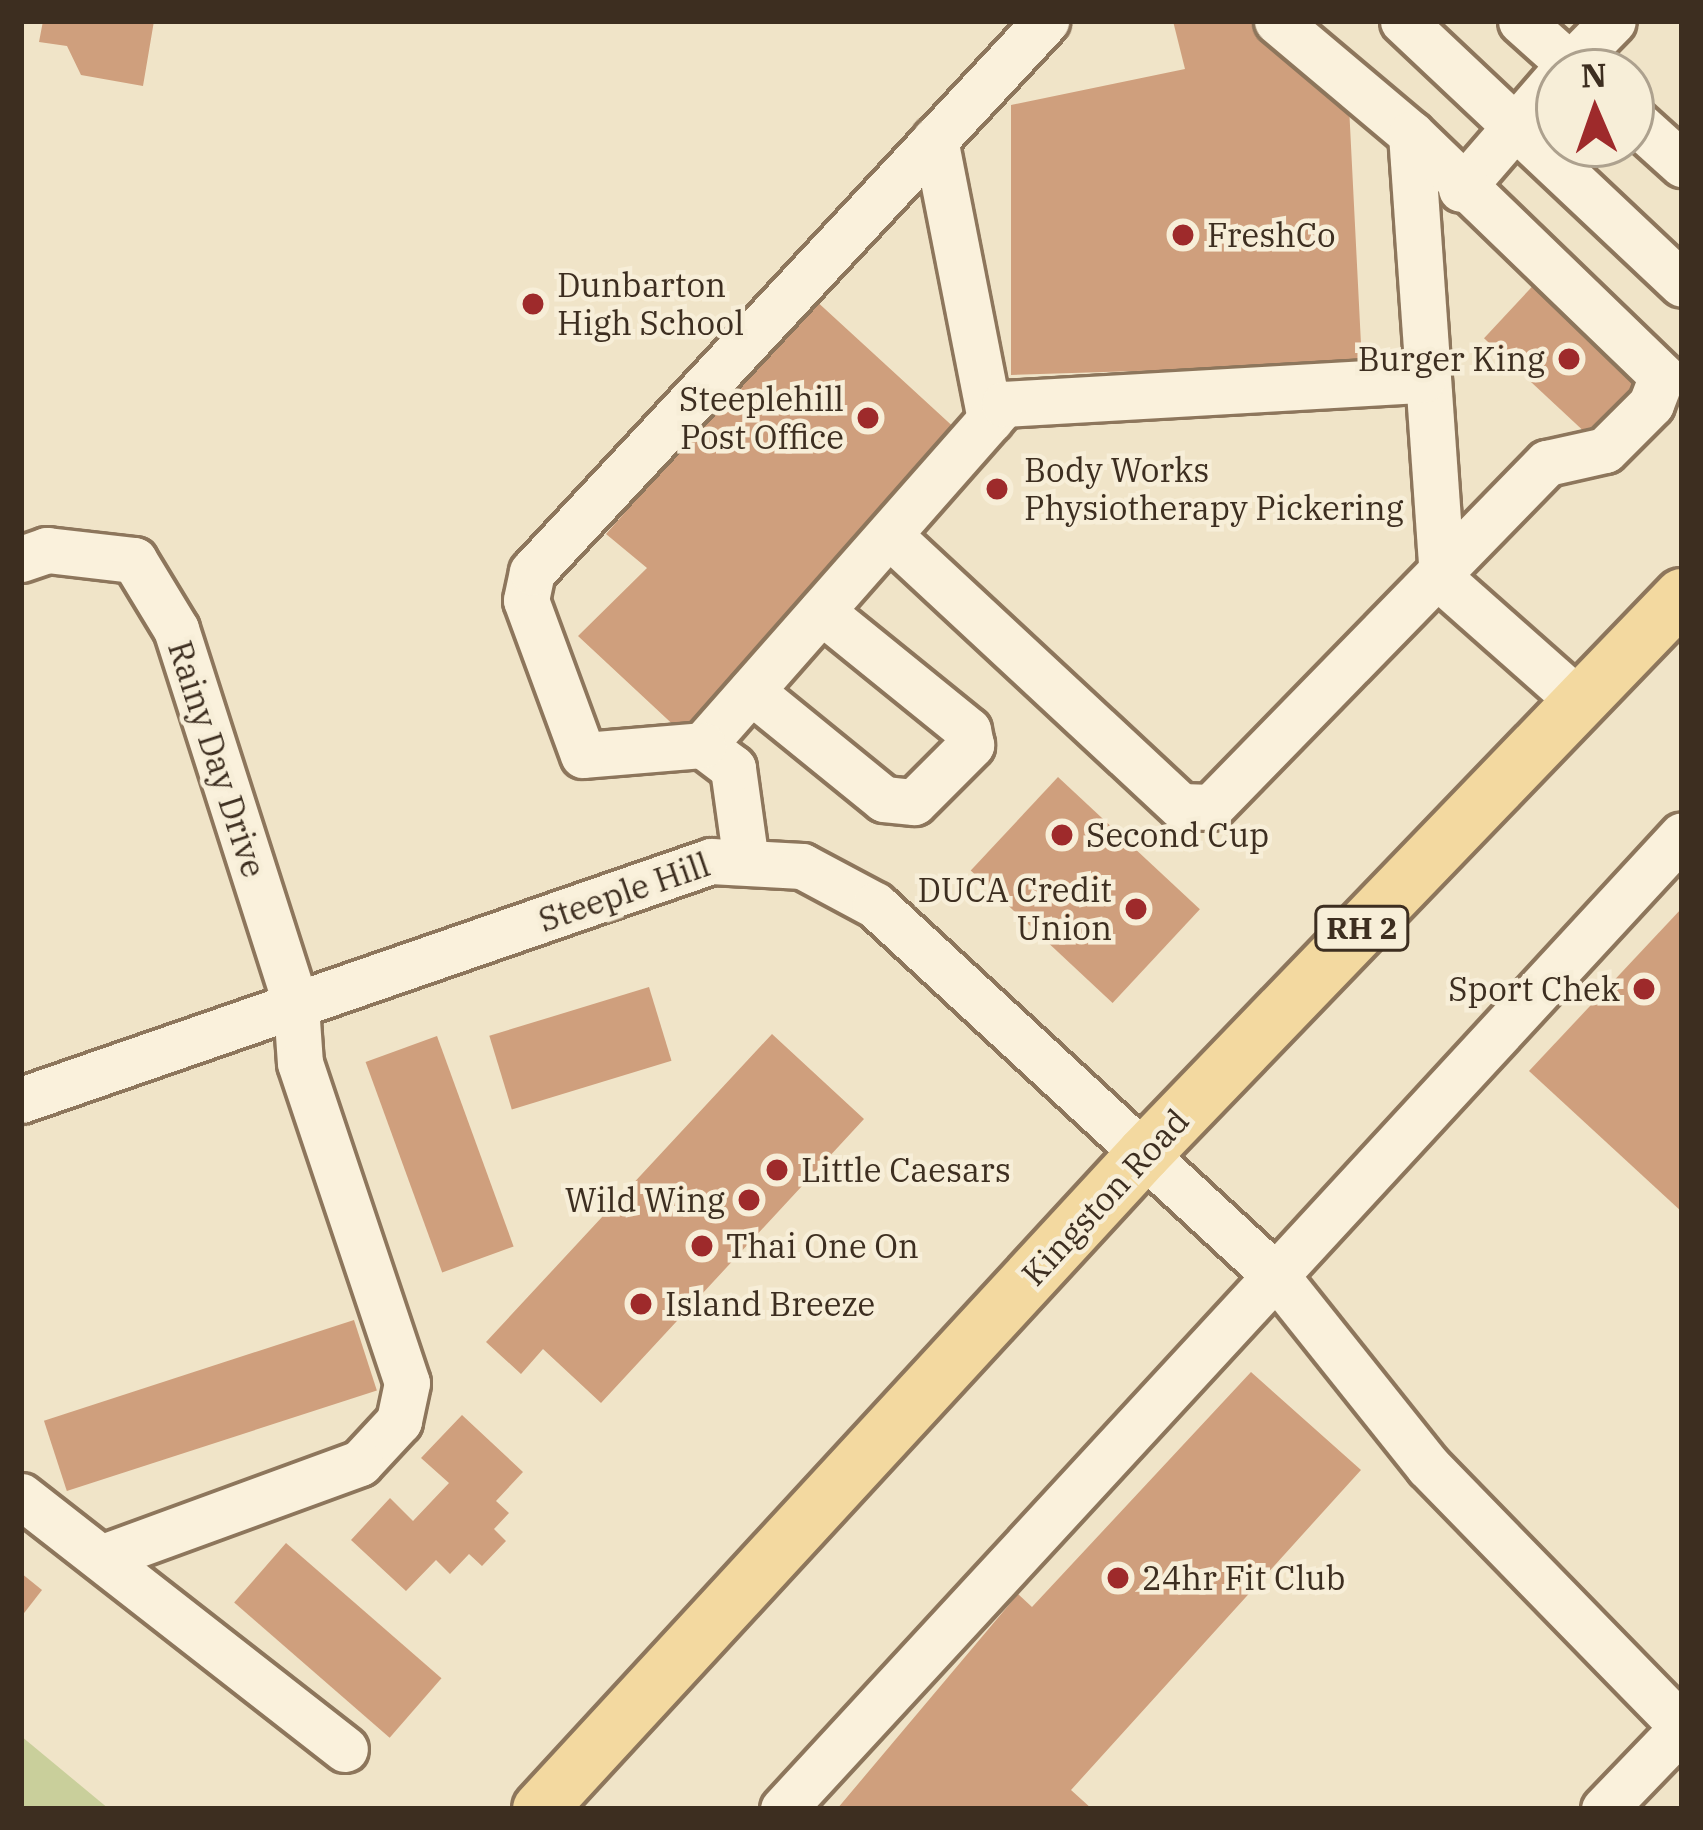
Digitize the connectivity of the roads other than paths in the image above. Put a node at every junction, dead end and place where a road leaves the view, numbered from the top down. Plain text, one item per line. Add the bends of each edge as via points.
1 (1046, 21) edge
2 (1277, 21) edge
3 (1403, 21) edge
4 (1521, 21) edge
5 (1613, 21) edge
6 (1546, 48) edge
7 (1588, 48) edge
8 (1535, 104) edge
9 (1514, 126) junction
10 (1411, 134) junction
11 (935, 140) junction
12 (1461, 189) junction
13 (1682, 284) edge
14 (1422, 380) junction
15 (990, 420) junction
16 (889, 535) junction
17 (21, 559) edge
18 (1442, 580) junction
19 (1682, 596) edge
20 (821, 611) junction
21 (751, 691) junction
22 (1580, 702) junction
23 (703, 745) junction
24 (1682, 835) edge
25 (745, 855) junction
26 (296, 1006) junction
27 (21, 1100) edge
28 (1144, 1154) junction
29 (1278, 1278) junction
30 (21, 1496) edge
31 (103, 1557) junction
32 (1682, 1727) edge
33 (345, 1749) dead end
34 (540, 1809) edge
35 (783, 1809) edge
36 (1604, 1809) edge

1 - 11 street
2 - 10 street
3 - 9 street
4 - 6 street
5 - 7 street
8 - 9 street
9 - 12 street
9 - 13 street
10 - 12 street
10 - 14 street
11 - 15 street
11 - 23 street via 532,572 526,600 583,755
12 - 18 street via 1662,376 1651,404 1605,451 1547,463
14 - 15 street via 1004,404
14 - 18 street
15 - 16 street
16 - 18 street via 1181,806 1211,807
16 - 20 street
17 - 26 street, Rainy Day Drive via 47,550 134,560 176,629
18 - 22 street
19 - 22 main road, Kingston Road / RH 2
20 - 21 street
20 - 21 street via 968,730 971,745 914,802 884,799
21 - 23 street
22 - 28 main road, Kingston Road / RH 2
23 - 25 street via 733,768
24 - 29 street
25 - 26 street, Steeple Hill
25 - 28 street, Steeple Hill via 802,866 875,905
26 - 27 street, Steeple Hill
26 - 31 street via 300,1063 407,1383 399,1421 360,1462
28 - 29 street, Steeple Hill
28 - 34 main road, Kingston Road / RH 2
29 - 32 street, Steeple Hill via 1428,1466
29 - 35 street
30 - 31 street
31 - 33 street
32 - 36 street

